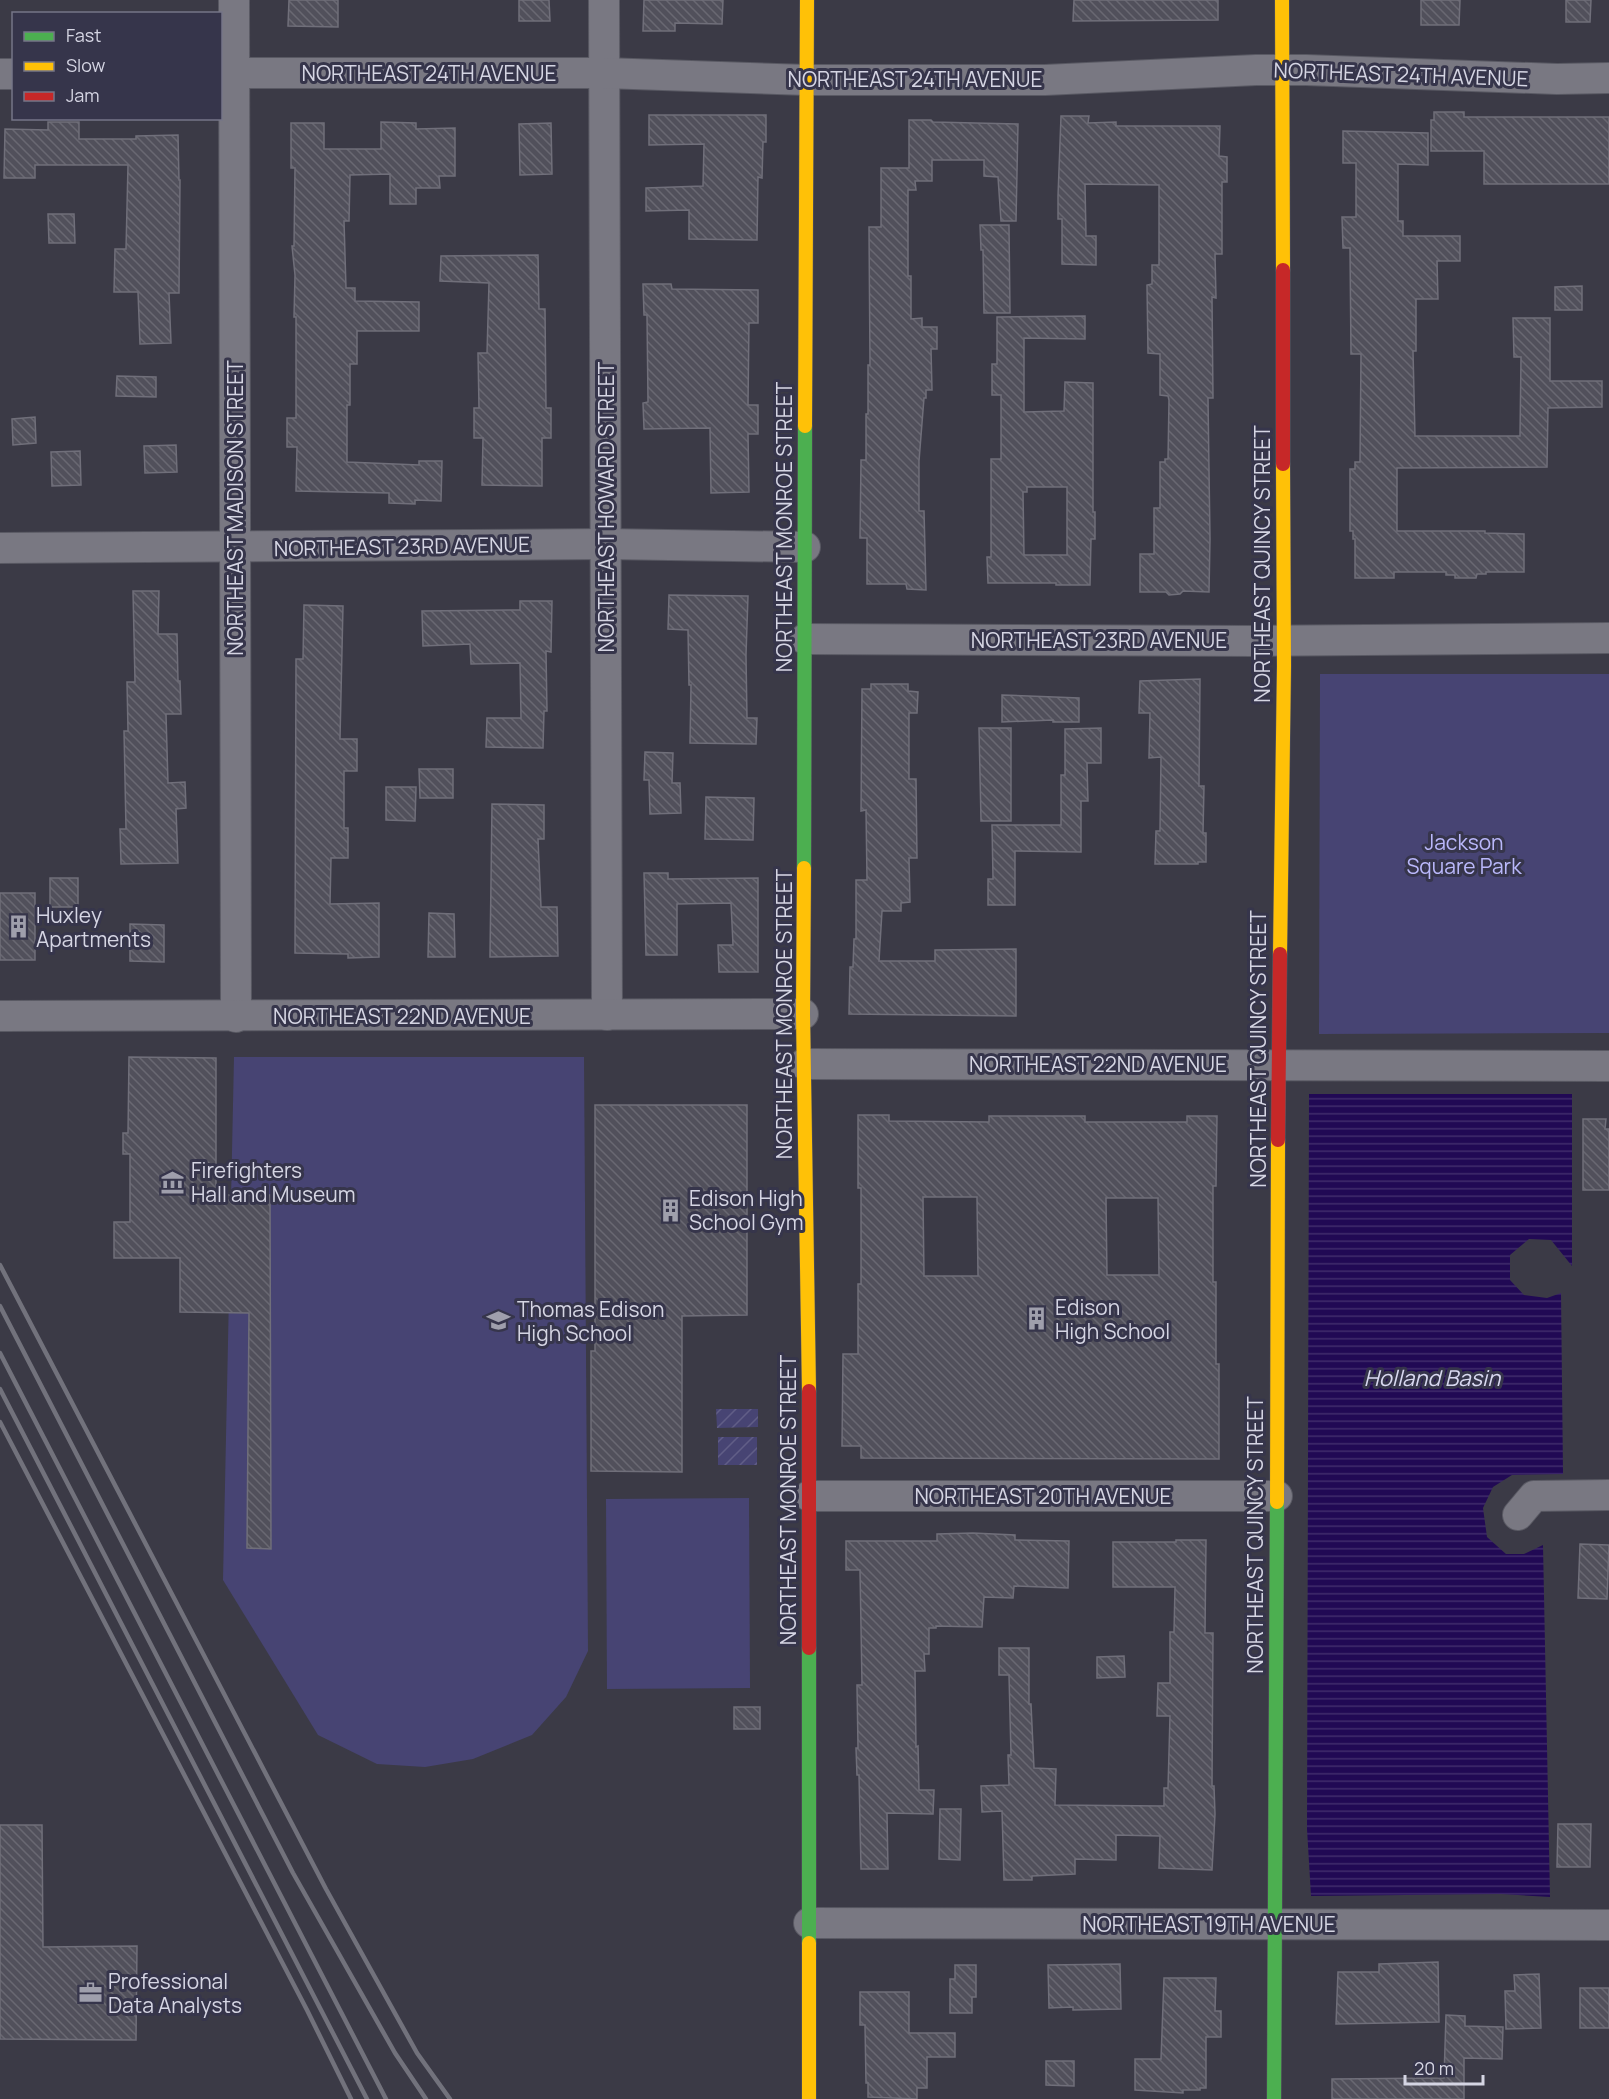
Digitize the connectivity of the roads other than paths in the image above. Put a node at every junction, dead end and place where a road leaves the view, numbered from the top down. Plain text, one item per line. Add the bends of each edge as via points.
1 (234, 0) edge
2 (604, 0) edge
3 (807, 0) edge
4 (1282, 0) edge
5 (1283, 70) junction
6 (604, 73) junction
7 (227, 74) edge
8 (1609, 78) edge
9 (807, 80) junction
10 (606, 544) junction
11 (805, 547) junction
12 (0, 548) edge
13 (235, 548) junction
14 (1609, 638) edge
15 (805, 639) junction
16 (1284, 639) junction
17 (803, 1014) junction
18 (607, 1015) junction
19 (0, 1016) edge
20 (236, 1017) junction
21 (804, 1064) junction
22 (1279, 1065) junction
23 (1609, 1066) edge
24 (1609, 1495) edge
25 (809, 1496) junction
26 (1277, 1496) junction
27 (1518, 1515) dead end
28 (809, 1923) junction
29 (1273, 1925) junction
30 (1609, 1925) edge
31 (809, 2099) edge
32 (1274, 2099) edge

1 - 7 street, NORTHEAST MADISON STREET
2 - 6 street, NORTHEAST HOWARD STREET
3 - 9 street, NORTHEAST MONROE STREET
4 - 5 street, NORTHEAST QUINCY STREET
5 - 8 street, NORTHEAST 24TH AVENUE
5 - 9 street, NORTHEAST 24TH AVENUE via 1045,80
5 - 16 street, NORTHEAST QUINCY STREET
6 - 7 street, NORTHEAST 24TH AVENUE
6 - 9 street, NORTHEAST 24TH AVENUE
6 - 10 street, NORTHEAST HOWARD STREET
7 - 13 street, NORTHEAST MADISON STREET
9 - 11 street, NORTHEAST MONROE STREET
10 - 11 street, NORTHEAST 23RD AVENUE
10 - 13 street, NORTHEAST 23RD AVENUE
10 - 18 street, NORTHEAST HOWARD STREET
11 - 15 street, NORTHEAST MONROE STREET
12 - 13 street, NORTHEAST 23RD AVENUE
13 - 20 street, NORTHEAST MADISON STREET
14 - 16 street, NORTHEAST 23RD AVENUE
15 - 16 street, NORTHEAST 23RD AVENUE
15 - 17 street, NORTHEAST MONROE STREET
16 - 22 street, NORTHEAST QUINCY STREET
17 - 18 street, NORTHEAST 22ND AVENUE
17 - 21 street, NORTHEAST MONROE STREET
18 - 20 street, NORTHEAST 22ND AVENUE
19 - 20 street, NORTHEAST 22ND AVENUE
21 - 22 street, NORTHEAST 22ND AVENUE
21 - 25 street, NORTHEAST MONROE STREET
22 - 23 street, NORTHEAST 22ND AVENUE
22 - 26 street, NORTHEAST QUINCY STREET
24 - 27 street via 1534,1496
25 - 26 street, NORTHEAST 20TH AVENUE
25 - 28 street, NORTHEAST MONROE STREET
26 - 29 street, NORTHEAST QUINCY STREET
28 - 29 street, NORTHEAST 19TH AVENUE
28 - 31 street, NORTHEAST MONROE STREET
29 - 30 street, NORTHEAST 19TH AVENUE
29 - 32 street, NORTHEAST QUINCY STREET

